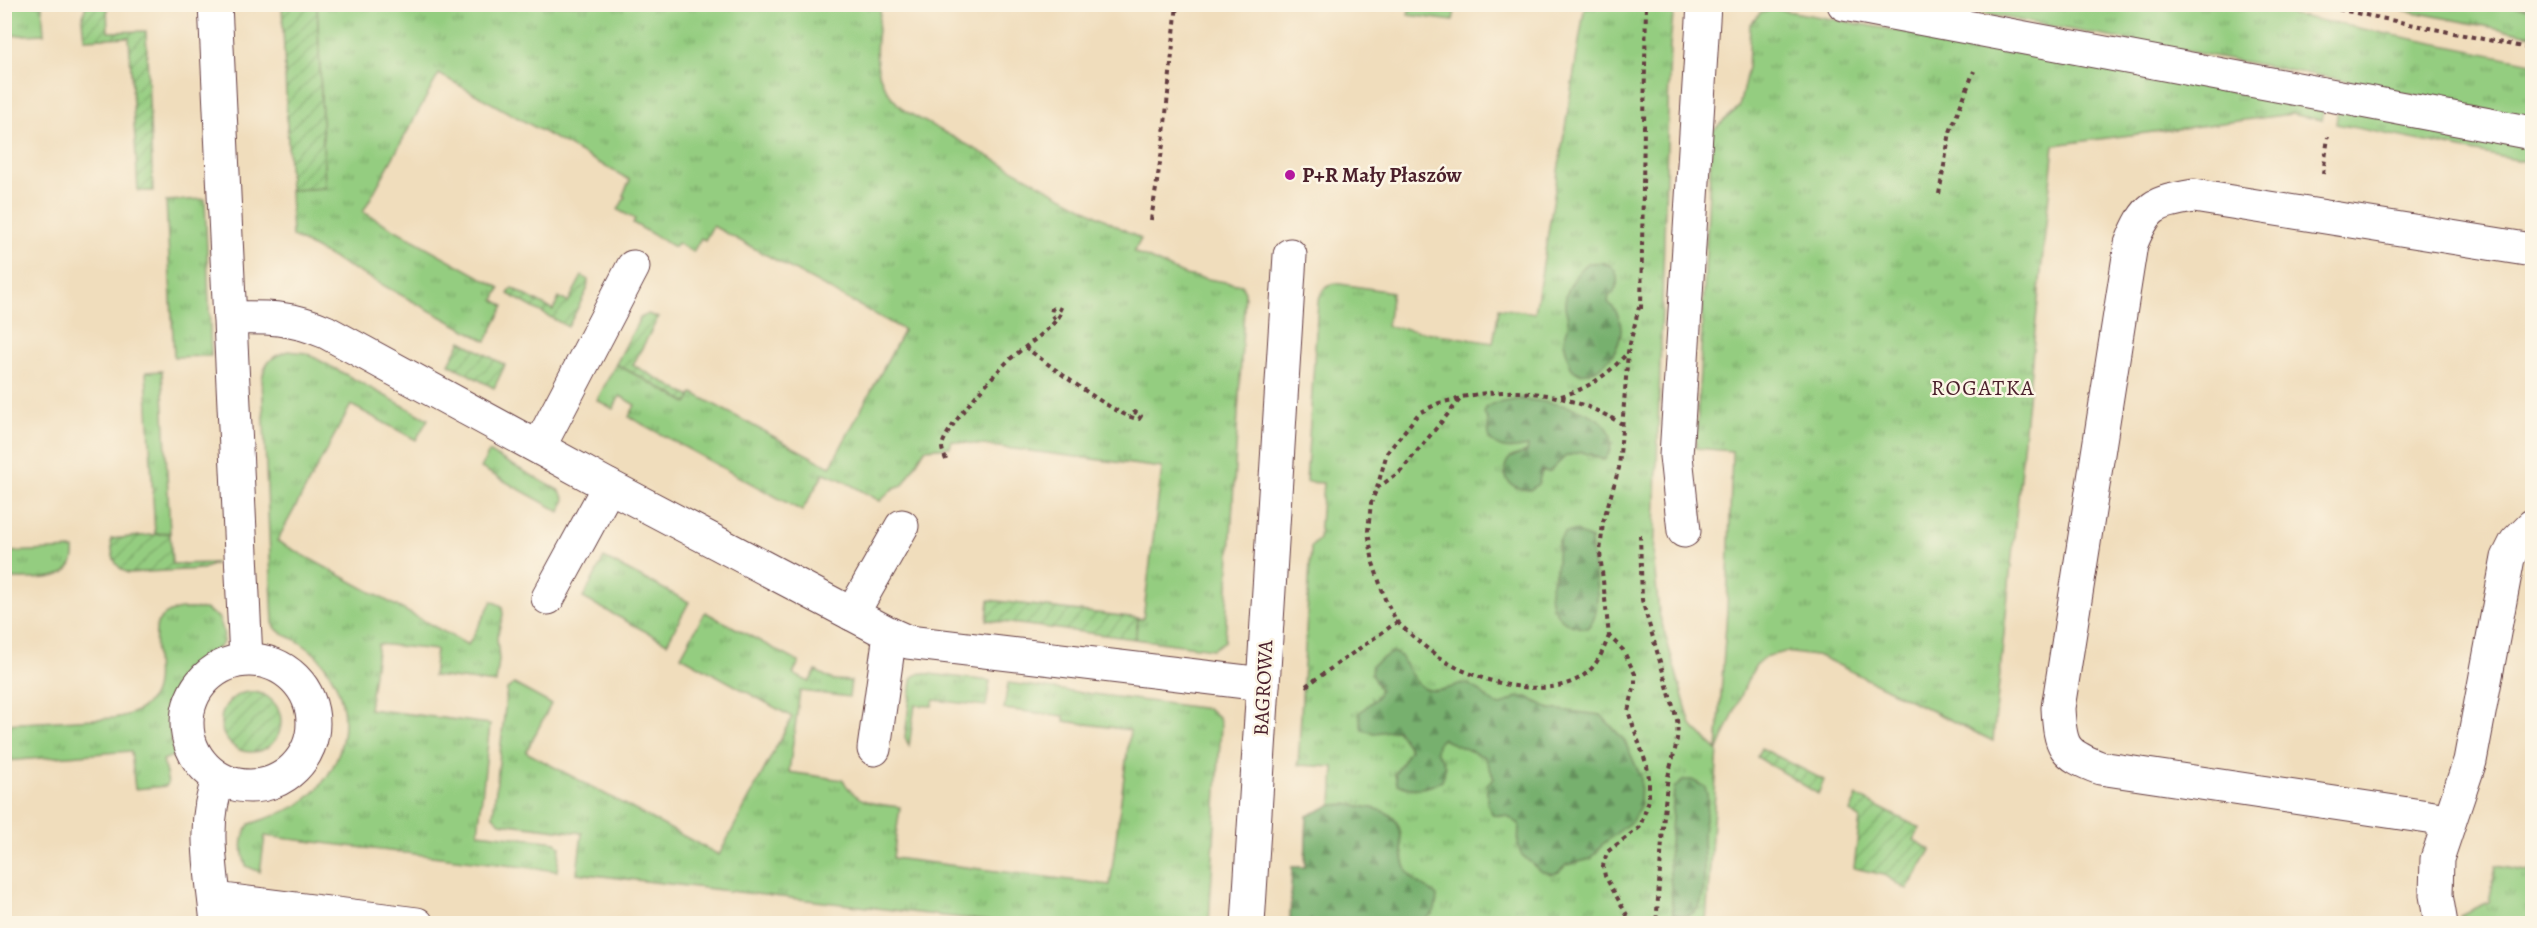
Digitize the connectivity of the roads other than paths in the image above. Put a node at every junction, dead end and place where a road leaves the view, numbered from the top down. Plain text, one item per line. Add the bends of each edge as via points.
1 (215, 4) edge
2 (1704, 4) edge
3 (1844, 4) edge
4 (2532, 133) edge
5 (2532, 250) edge
6 (1290, 255) dead end
7 (633, 267) dead end
8 (230, 318) junction
9 (539, 447) junction
10 (609, 486) junction
11 (902, 526) dead end
12 (2532, 526) edge
13 (1684, 531) dead end
14 (548, 598) dead end
15 (852, 614) junction
16 (890, 634) junction
17 (246, 659) junction
18 (1263, 684) junction
19 (874, 749) dead end
20 (219, 779) junction
21 (2448, 820) junction
22 (216, 911) edge
23 (417, 924) edge
24 (1248, 924) edge
25 (2441, 924) edge

1 - 8 street
2 - 13 street via 1676,456
3 - 4 street
5 - 21 street via 2194,196 2163,201 2142,218 2131,244 2058,708 2059,736 2074,758 2100,768
6 - 18 street, BAGROWA
7 - 9 street
8 - 9 street via 270,317 301,322 326,332
8 - 17 street
9 - 10 street
10 - 14 street
10 - 15 street
11 - 15 street
12 - 21 street via 2516,542 2508,558 2470,761
15 - 16 street
16 - 18 street via 908,642
16 - 19 street
17 - 20 street via 209,674 195,690 188,709 186,729 192,749 203,766
17 - 20 street via 285,669 300,684 310,702 314,724 310,745 299,765 262,786 240,786
18 - 24 street, BAGROWA
20 - 22 street via 208,818
21 - 25 street via 2437,860 2436,895
22 - 23 street

